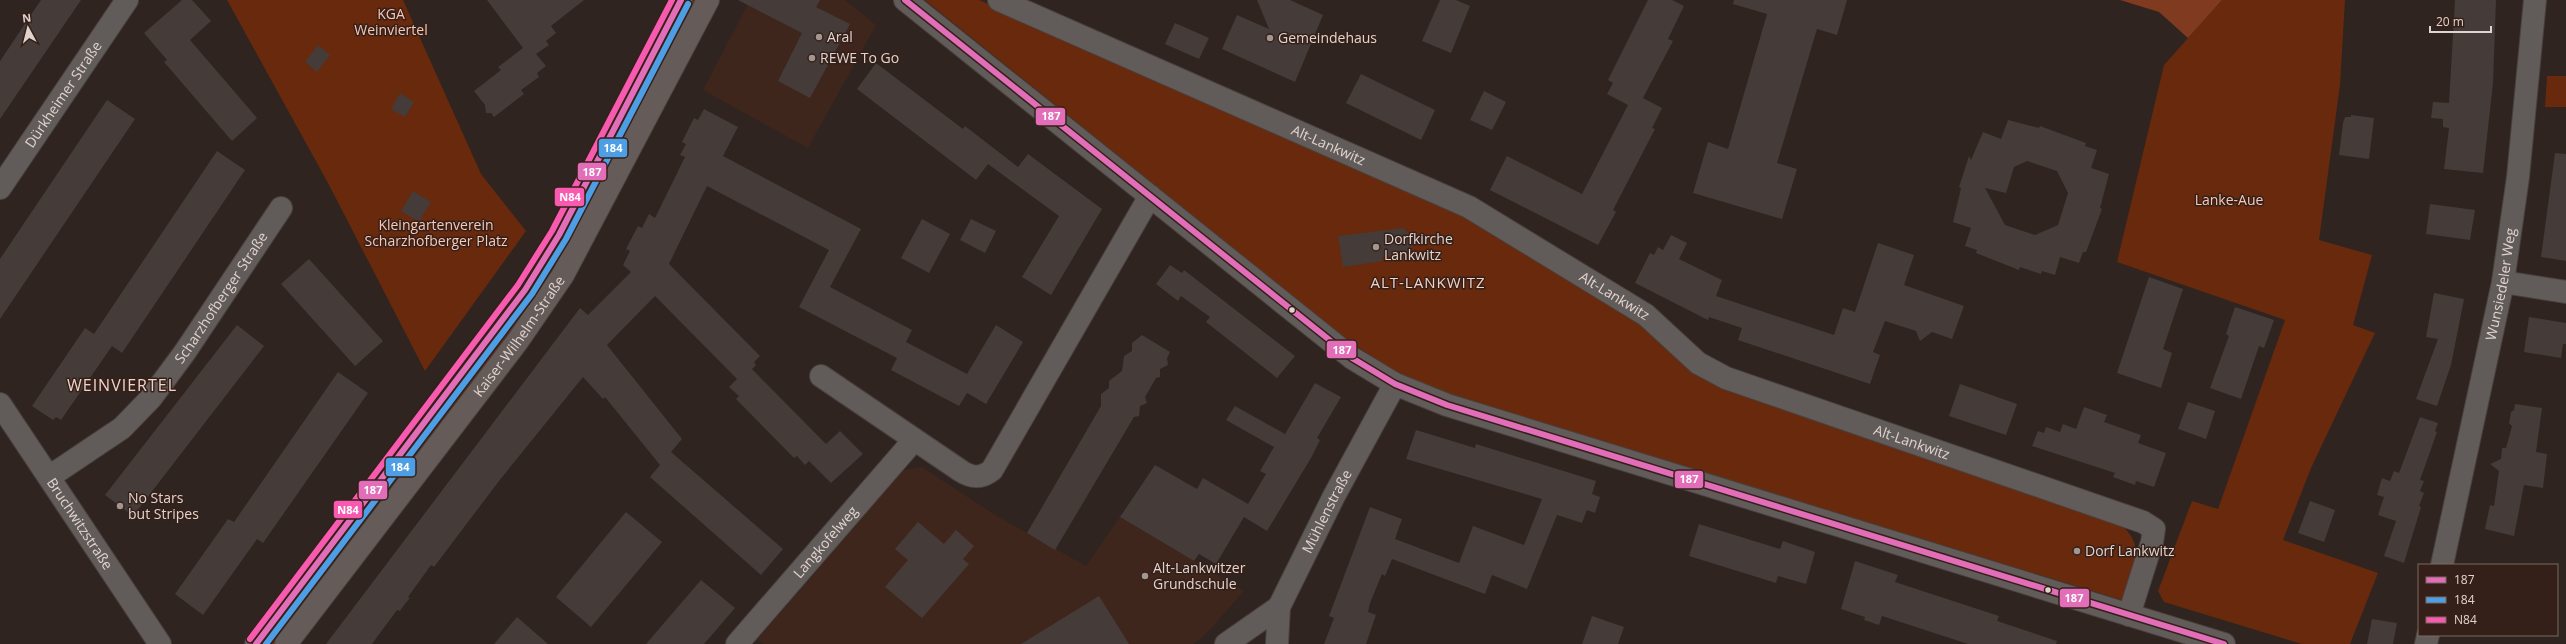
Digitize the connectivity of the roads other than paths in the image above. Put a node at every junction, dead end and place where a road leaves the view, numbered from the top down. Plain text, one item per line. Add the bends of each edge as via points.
1 (127, 0) edge
2 (681, 0) edge
3 (708, 0) edge
4 (905, 0) edge
5 (999, 0) edge
6 (2535, 0) edge
7 (0, 188) edge
8 (1150, 196) junction
9 (281, 208) dead end
10 (2503, 282) junction
11 (2566, 292) edge
12 (821, 376) dead end
13 (1394, 384) junction
14 (0, 404) edge
15 (914, 440) junction
16 (49, 477) junction
17 (2442, 564) edge
18 (1279, 607) junction
19 (2129, 615) junction
20 (160, 644) edge
21 (256, 644) edge
22 (286, 644) edge
23 (737, 644) edge
24 (1226, 644) edge
25 (1277, 644) edge
26 (2224, 644) edge

1 - 7 street, Dürkheimer Straße
2 - 21 main road, Kaiser-Wilhelm-Straße via 559,235 525,290
3 - 22 main road, Kaiser-Wilhelm-Straße via 553,290 512,348
4 - 8 street
5 - 19 street, Alt-Lankwitz via 1468,207 1646,315 1698,363 1726,378 2143,522 2154,529
6 - 10 street, Wunsiedeler Weg via 2518,177
8 - 13 street via 1361,365
8 - 15 street via 992,470 979,477 970,476
9 - 16 street, Scharzhofberger Straße via 185,352 151,398 122,428
10 - 11 street
10 - 17 street, Wunsiedeler Weg
12 - 15 street
13 - 18 street, Mühlenstraße
13 - 19 street via 1454,407
14 - 16 street, Bruchwitzstraße
15 - 23 street, Langkofelweg
16 - 20 street, Bruchwitzstraße
18 - 24 street
18 - 25 street, Mühlenstraße
19 - 26 street

